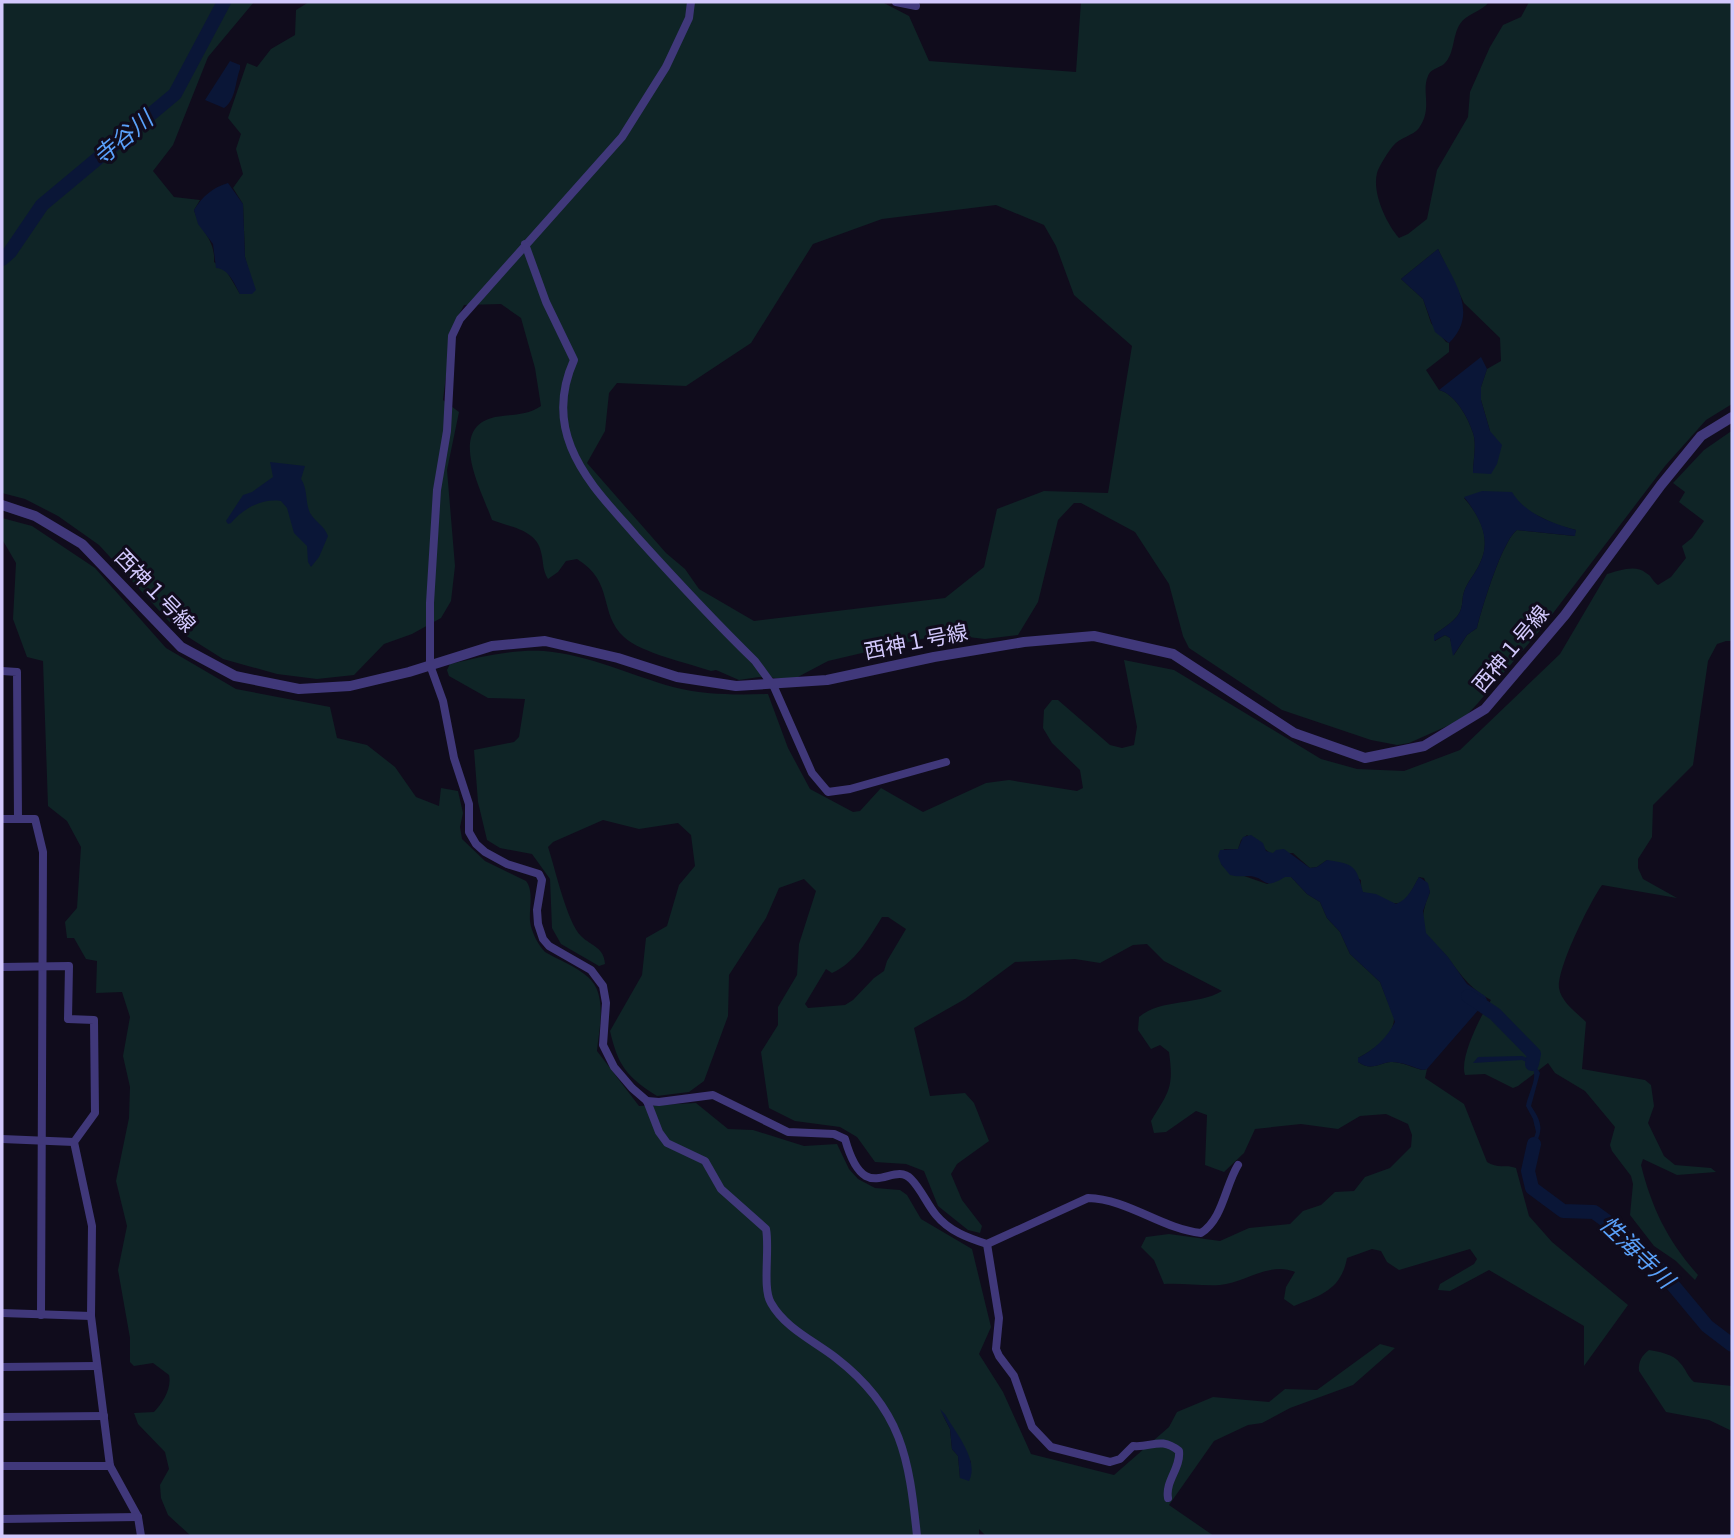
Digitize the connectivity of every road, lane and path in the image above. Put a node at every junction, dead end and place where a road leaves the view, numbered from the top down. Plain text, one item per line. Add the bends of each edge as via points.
1 (691, 2) edge
2 (896, 2) edge
3 (916, 6) dead end
4 (525, 244) junction
5 (1732, 417) edge
6 (2, 505) edge
7 (430, 665) junction
8 (2, 671) edge
9 (772, 683) junction
10 (946, 762) dead end
11 (18, 818) junction
12 (2, 819) edge
13 (42, 966) junction
14 (2, 967) edge
15 (647, 1101) junction
16 (2, 1139) edge
17 (41, 1140) junction
18 (74, 1142) junction
19 (1238, 1165) dead end
20 (987, 1244) junction
21 (2, 1313) edge
22 (41, 1315) junction
23 (91, 1316) junction
24 (96, 1366) junction
25 (2, 1367) edge
26 (104, 1416) junction
27 (2, 1417) edge
28 (2, 1466) edge
29 (110, 1466) junction
30 (1168, 1498) dead end
31 (138, 1517) junction
32 (2, 1519) edge
33 (141, 1536) edge
34 (917, 1536) edge

1 - 4 street via 689,18 666,67 622,137
2 - 3 street
4 - 7 street via 460,318 452,336 447,431 434,524
4 - 9 street via 573,360 561,401 570,445 580,467 612,510
5 - 9 street, 西神１号線 via 1702,436 1565,615 1485,709 1424,746 1364,758 1294,733 1174,654 1094,636 1024,642 827,680
6 - 7 street, 西神１号線 via 35,516 82,544 181,647 235,676 299,689 343,687
7 - 9 street, 西神１号線 via 492,646 545,641 677,677 736,686
7 - 15 street via 469,804 469,832 485,852 539,874 537,910 543,939 596,975 606,1003 604,1050
8 - 11 street via 17,671
9 - 10 street via 812,773 828,792
11 - 12 street
11 - 13 street via 35,819 43,852
13 - 14 street
13 - 17 street
13 - 18 street via 69,966 68,1019 94,1020 95,1113
15 - 20 street via 713,1095 788,1132 834,1134 845,1139 858,1171 877,1180 902,1174 911,1178 937,1217 952,1230
15 - 34 street via 667,1143 705,1161 720,1189 766,1229 766,1289 777,1312 864,1381 889,1416 909,1471
16 - 17 street
17 - 18 street
17 - 22 street
18 - 23 street via 92,1226
19 - 20 street via 1222,1204 1201,1233 1103,1198 1088,1198
20 - 30 street via 999,1318 996,1349 1014,1376 1032,1427 1051,1447 1110,1462 1133,1446 1171,1444 1179,1451 1180,1461
21 - 22 street
22 - 23 street
23 - 24 street
24 - 25 street
24 - 26 street
26 - 27 street
26 - 29 street
28 - 29 street
29 - 31 street
31 - 32 street
31 - 33 street

